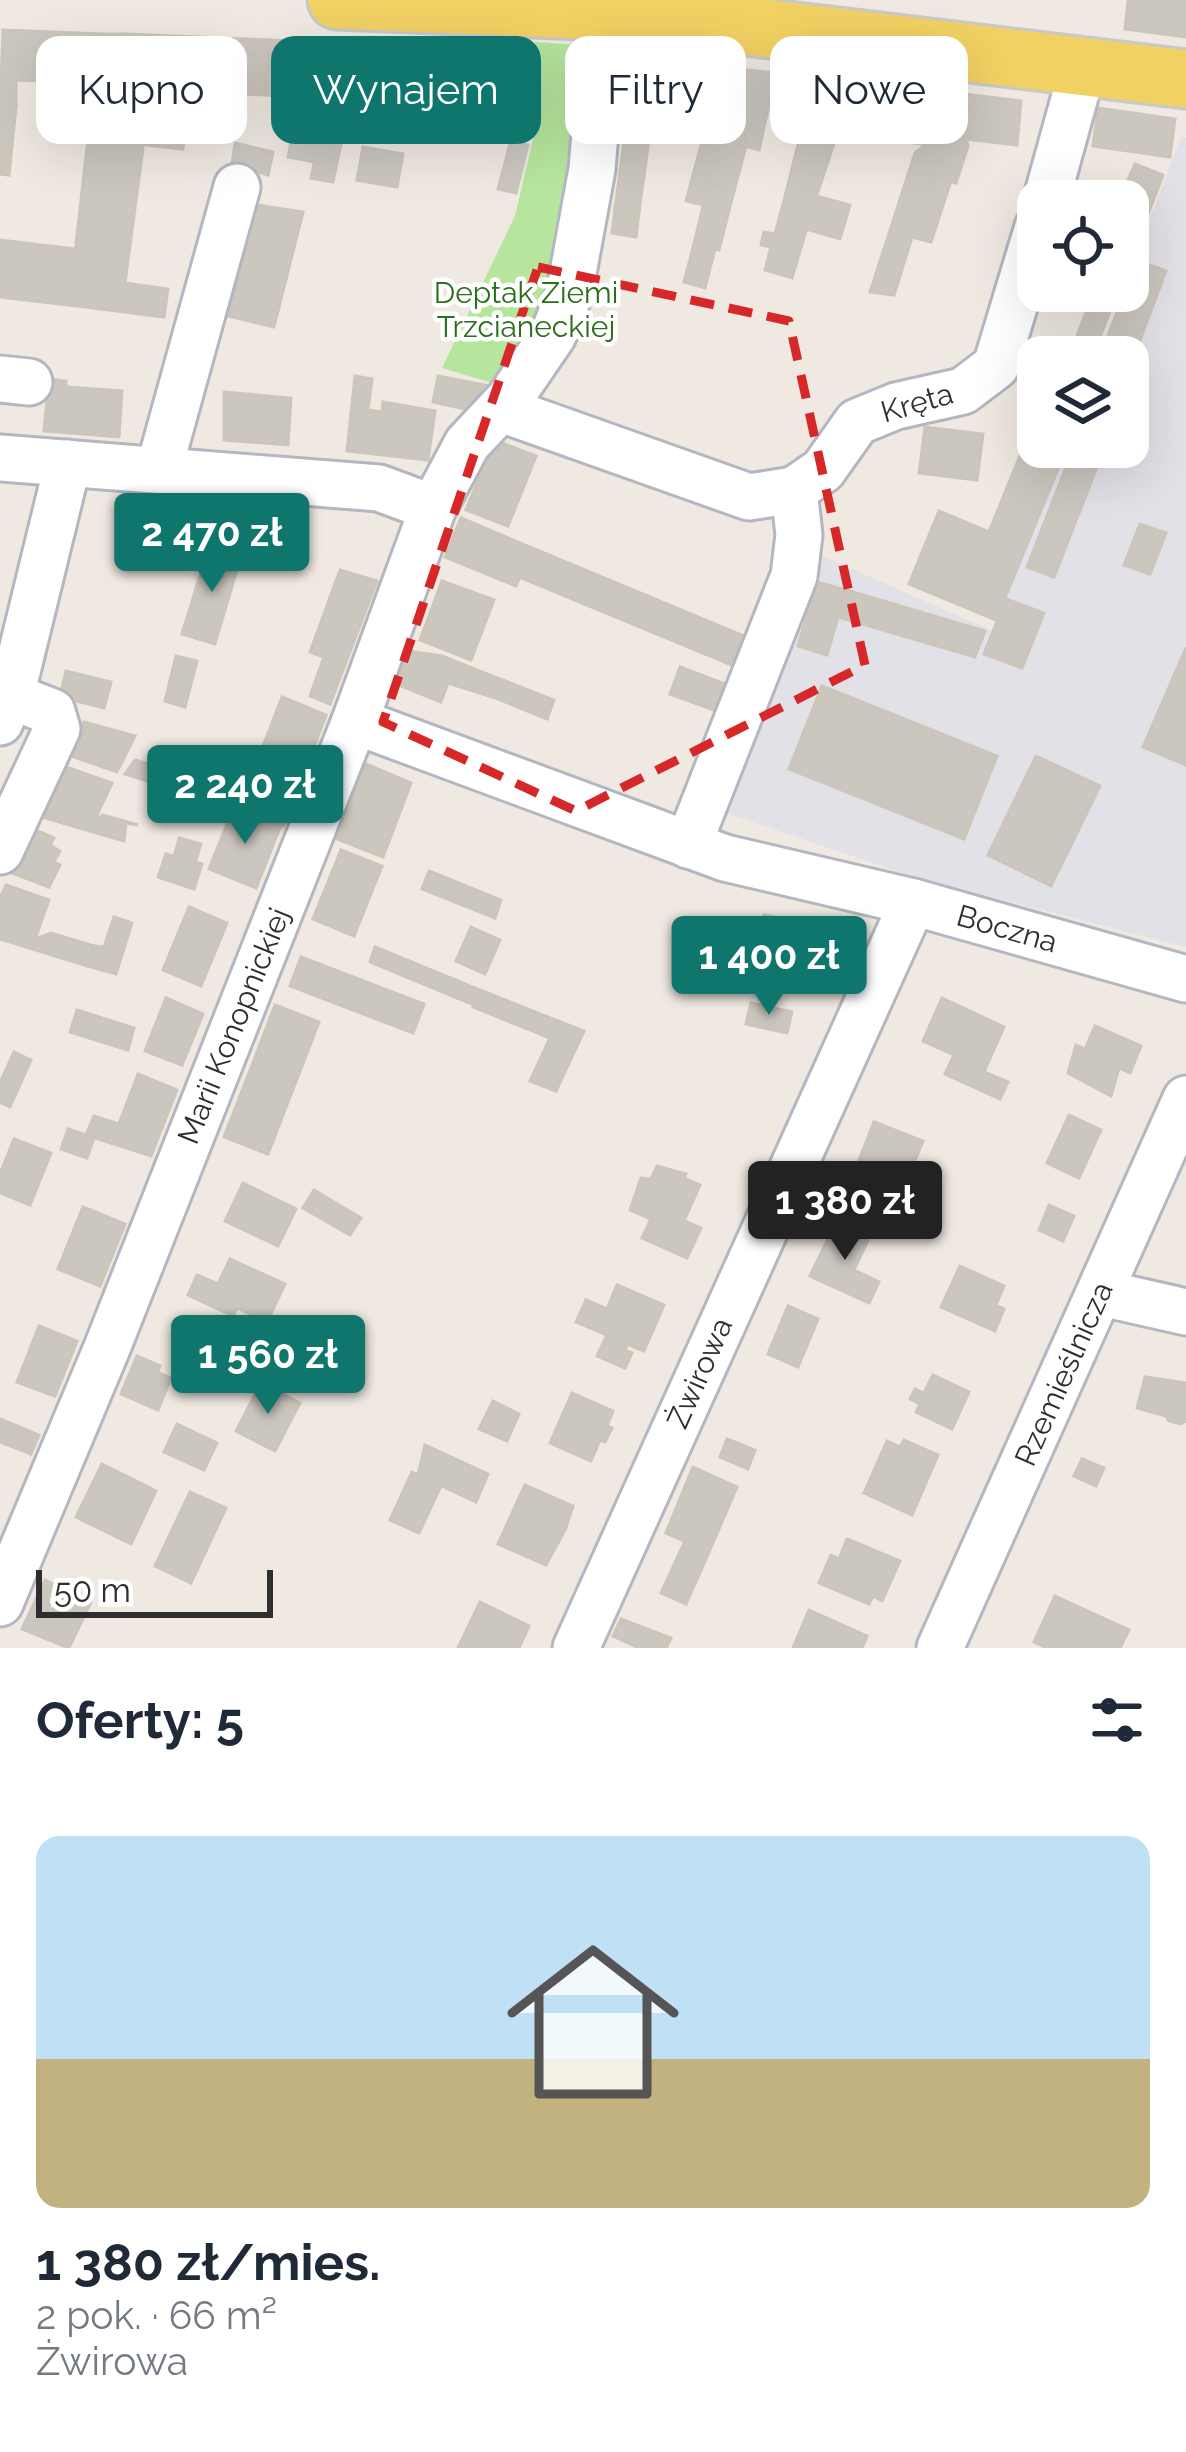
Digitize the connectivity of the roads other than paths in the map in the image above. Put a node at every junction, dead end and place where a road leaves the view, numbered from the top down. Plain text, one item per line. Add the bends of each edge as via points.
1 (337, 0) edge
2 (593, 7) edge
3 (1083, 67) junction
4 (1186, 79) edge
5 (1052, 180) edge
6 (237, 187) dead end
7 (1017, 296) edge
8 (509, 412) junction
9 (0, 458) edge
10 (68, 463) junction
11 (159, 470) junction
12 (794, 490) junction
13 (434, 508) junction
14 (5, 709) edge
15 (355, 721) junction
16 (688, 845) junction
17 (0, 851) edge
18 (913, 902) junction
19 (1186, 980) edge
20 (1186, 1099) edge
21 (1102, 1293) junction
22 (1186, 1312) edge
23 (0, 1603) edge
24 (576, 1648) edge
25 (940, 1648) edge

1 - 2 main road
2 - 3 main road
2 - 8 street, Marii Konopnickiej via 592,169 569,295
3 - 4 main road
3 - 5 street
6 - 11 street
7 - 12 street, Kręta via 996,365 963,391 857,422 823,470
8 - 12 street via 749,497
8 - 13 street, Marii Konopnickiej via 466,444
9 - 10 street
10 - 11 street
10 - 14 street
11 - 13 street via 379,488
12 - 16 street via 794,576
13 - 15 street, Marii Konopnickiej
14 - 17 street via 52,712 57,729
15 - 16 street, Boczna
15 - 23 street, Marii Konopnickiej
16 - 18 street, Boczna
18 - 19 street, Boczna
18 - 24 street, Żwirowa
20 - 21 street, Rzemieślnicza
21 - 22 street
21 - 25 street, Rzemieślnicza

